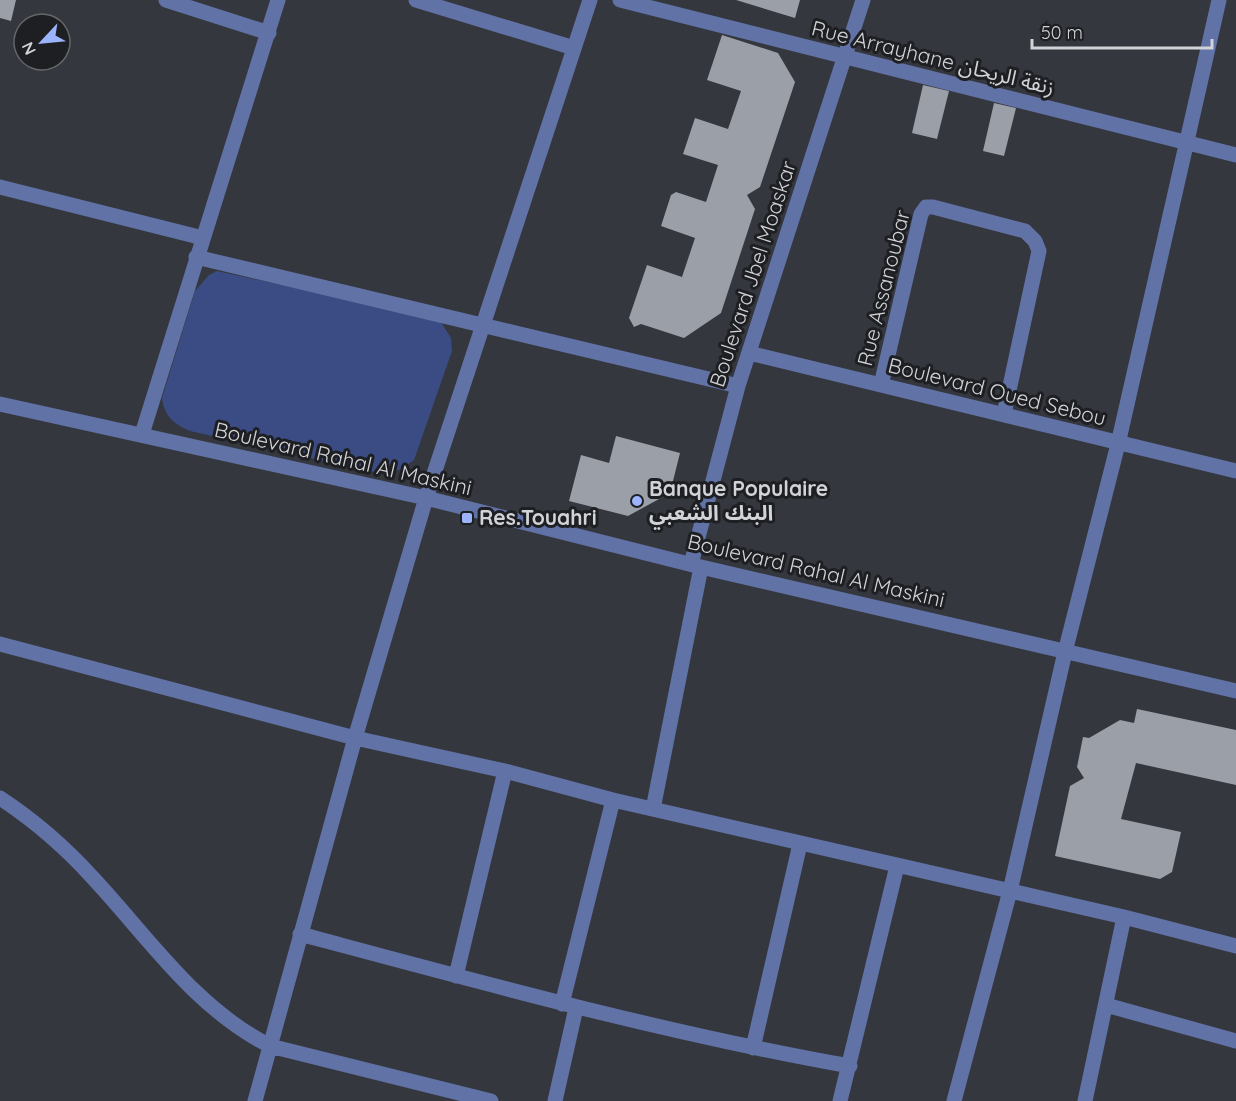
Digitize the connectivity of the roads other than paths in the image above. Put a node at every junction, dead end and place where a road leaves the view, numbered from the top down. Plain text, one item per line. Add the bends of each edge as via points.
1 (166, 0) edge
2 (278, 0) edge
3 (416, 0) edge
4 (590, 0) edge
5 (620, 0) edge
6 (863, 0) edge
7 (1219, 0) edge
8 (269, 33) junction
9 (574, 48) junction
10 (844, 58) junction
11 (1185, 142) junction
12 (1236, 155) edge
13 (0, 187) edge
14 (203, 238) junction
15 (196, 257) junction
16 (483, 324) junction
17 (749, 353) junction
18 (881, 385) junction
19 (738, 386) junction
20 (0, 404) edge
21 (1004, 414) junction
22 (142, 434) junction
23 (1118, 444) junction
24 (1236, 471) edge
25 (426, 498) junction
26 (696, 566) junction
27 (0, 644) edge
28 (1065, 652) junction
29 (1236, 692) edge
30 (355, 738) junction
31 (505, 771) junction
32 (0, 798) edge
33 (614, 800) junction
34 (652, 810) junction
35 (801, 844) junction
36 (897, 866) junction
37 (1010, 891) junction
38 (1124, 917) junction
39 (300, 934) junction
40 (1236, 946) edge
41 (456, 976) junction
42 (1106, 1005) junction
43 (569, 1006) junction
44 (1236, 1041) edge
45 (270, 1046) junction
46 (753, 1048) junction
47 (850, 1066) junction
48 (255, 1101) edge
49 (491, 1101) edge
50 (555, 1101) edge
51 (840, 1101) edge
52 (954, 1101) edge
53 (1085, 1101) edge

1 - 8 street
2 - 8 street
3 - 9 street
4 - 9 street
5 - 10 street, Rue Arrayhane زنقة الريحان
6 - 10 street, Boulevard Jbel Moaskar
7 - 11 street
8 - 14 street
9 - 16 street
10 - 11 street, Rue Arrayhane زنقة الريحان
10 - 17 street, Boulevard Jbel Moaskar
11 - 12 street, Rue Arrayhane زنقة الريحان
11 - 23 street
13 - 14 street
14 - 15 street
15 - 16 street
15 - 22 street
16 - 19 street
16 - 25 street
17 - 18 street, Boulevard Oued Sebou
17 - 19 street, Boulevard Jbel Moaskar
18 - 21 street, Boulevard Oued Sebou
18 - 21 street, Rue Assanoubar via 921,214 926,207 933,207 1025,231 1039,251
19 - 26 street, Boulevard Jbel Moaskar
20 - 22 street, Boulevard Rahal Al Maskini
21 - 23 street, Boulevard Oued Sebou
22 - 25 street, Boulevard Rahal Al Maskini
23 - 24 street, Boulevard Oued Sebou
23 - 28 street
25 - 26 street, Boulevard Rahal Al Maskini
25 - 30 street
26 - 28 street, Boulevard Rahal Al Maskini
26 - 34 street, Boulevard Jbel Moaskar
27 - 30 street
28 - 29 street, Boulevard Rahal Al Maskini
28 - 37 street
30 - 31 street
30 - 39 street
31 - 33 street
31 - 41 street
32 - 45 street via 59,843 176,974 210,1006 242,1032
33 - 34 street
33 - 43 street
34 - 35 street
35 - 36 street
35 - 46 street
36 - 37 street
36 - 47 street
37 - 38 street
37 - 52 street
38 - 40 street
38 - 42 street
39 - 41 street
39 - 45 street
41 - 43 street
42 - 44 street
42 - 53 street
43 - 46 street
43 - 50 street
45 - 48 street
45 - 49 street
46 - 47 street
47 - 51 street

